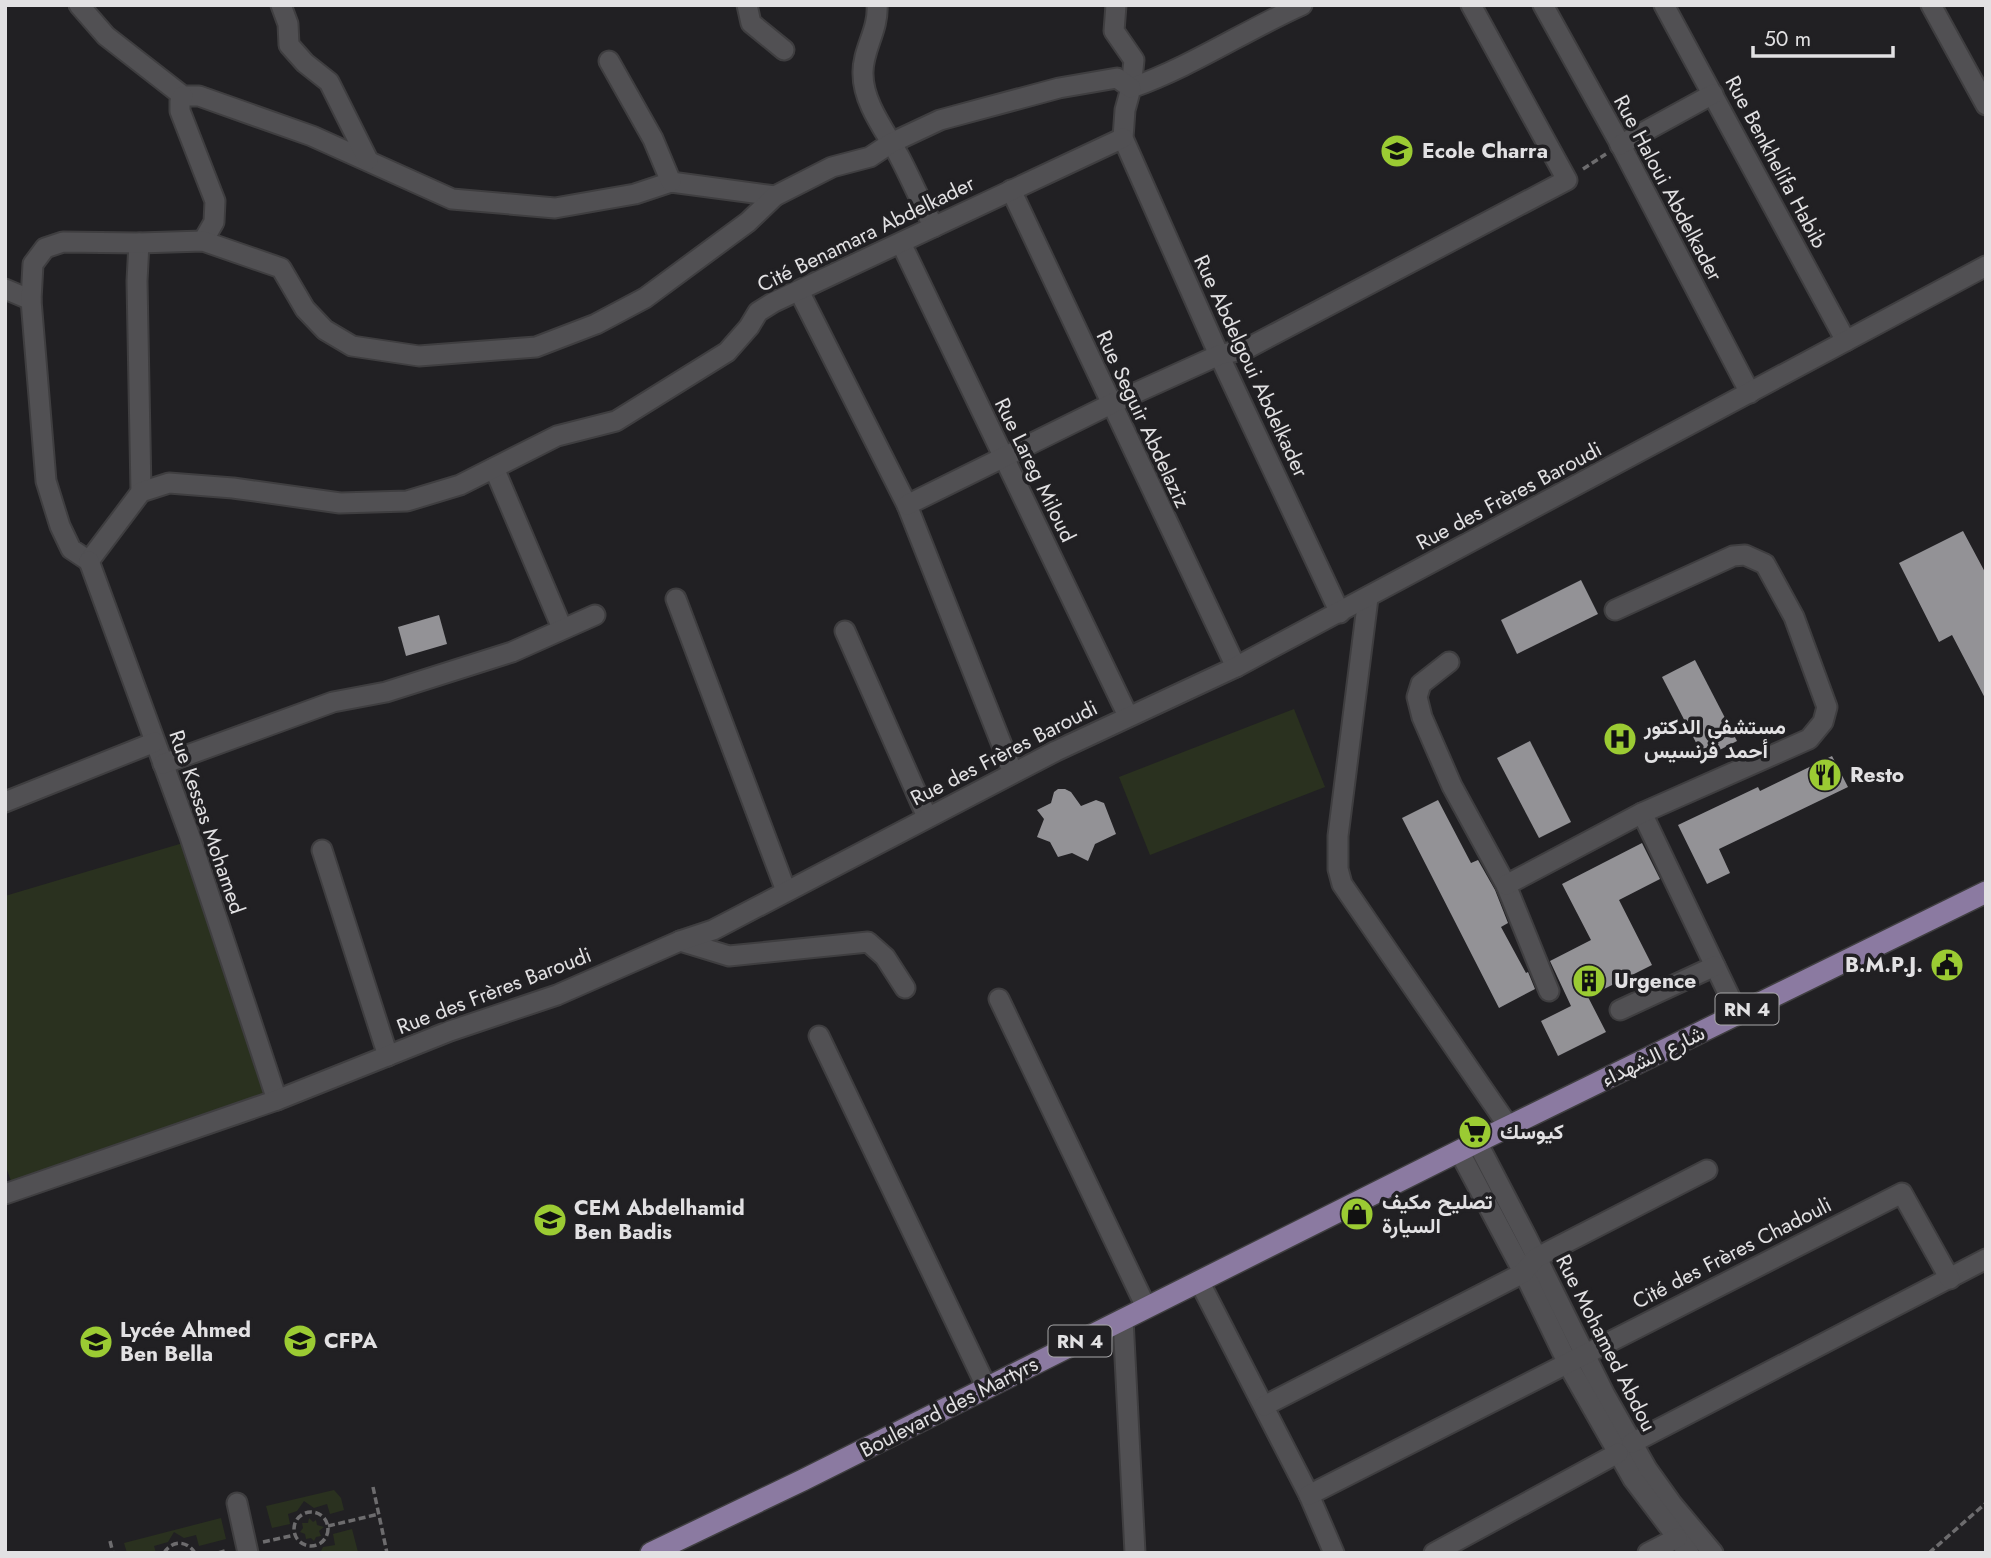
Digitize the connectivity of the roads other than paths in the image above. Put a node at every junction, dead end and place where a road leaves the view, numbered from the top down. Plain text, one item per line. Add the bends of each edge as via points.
1 (79, 5) edge
2 (281, 5) edge
3 (747, 5) edge
4 (877, 5) edge
5 (1116, 5) edge
6 (1302, 5) edge
7 (1471, 5) edge
8 (1543, 5) edge
9 (1664, 5) edge
10 (1931, 5) edge
11 (784, 50) dead end
12 (608, 61) dead end
13 (1131, 88) junction
14 (1713, 94) junction
15 (183, 96) junction
16 (1986, 104) edge
17 (1123, 138) junction
18 (891, 143) junction
19 (1620, 145) junction
20 (368, 160) junction
21 (671, 182) junction
22 (1011, 190) junction
23 (775, 196) junction
24 (934, 227) junction
25 (204, 241) junction
26 (139, 243) junction
27 (901, 243) junction
28 (1986, 266) edge
29 (5, 289) edge
30 (799, 291) junction
31 (30, 300) junction
32 (1846, 341) junction
33 (1219, 355) junction
34 (1750, 393) junction
35 (1111, 404) junction
36 (1004, 457) junction
37 (494, 468) junction
38 (141, 492) junction
39 (906, 505) junction
40 (89, 561) junction
41 (1368, 598) junction
42 (676, 599) dead end
43 (1615, 610) dead end
44 (1340, 613) junction
45 (595, 615) dead end
46 (562, 628) junction
47 (845, 631) dead end
48 (1449, 663) dead end
49 (1236, 667) junction
50 (1128, 716) junction
51 (155, 742) junction
52 (163, 764) junction
53 (1013, 773) junction
54 (5, 802) edge
55 (1642, 813) junction
56 (927, 817) junction
57 (323, 850) dead end
58 (1506, 885) junction
59 (786, 891) junction
60 (1986, 892) edge
61 (680, 941) junction
62 (1715, 966) junction
63 (905, 988) dead end
64 (1549, 990) dead end
65 (999, 999) dead end
66 (1620, 1010) dead end
67 (1738, 1014) junction
68 (819, 1036) dead end
69 (388, 1056) junction
70 (277, 1100) junction
71 (1509, 1127) junction
72 (1468, 1147) junction
73 (1707, 1170) dead end
74 (5, 1194) edge
75 (1986, 1259) edge
76 (1530, 1266) junction
77 (1950, 1279) junction
78 (1199, 1281) junction
79 (1146, 1307) junction
80 (1123, 1319) junction
81 (1576, 1358) junction
82 (988, 1388) junction
83 (1264, 1406) junction
84 (1625, 1448) junction
85 (1309, 1495) junction
86 (237, 1503) dead end
87 (1683, 1545) edge
88 (247, 1550) edge
89 (651, 1553) edge
90 (1135, 1553) edge
91 (1334, 1553) edge
92 (1434, 1553) edge
93 (1648, 1553) edge
94 (1713, 1553) edge

1 - 15 street via 106,36
2 - 20 street via 289,45 329,82
3 - 11 street via 751,23
4 - 18 street via 862,75
5 - 13 street via 1114,31 1134,60
6 - 13 street
7 - 33 street via 1566,180 1246,349
8 - 19 street, Rue Haloui Abdelkader
9 - 14 street, Rue Benkhelifa Habib
10 - 16 street
12 - 21 street via 653,139
13 - 17 street
13 - 18 street via 1117,78 1059,88 940,120
14 - 19 street
14 - 32 street, Rue Benkhelifa Habib
15 - 20 street via 227,105
15 - 25 street via 180,111 215,201 214,222
17 - 22 street, Cité Benamara Abdelkader
17 - 33 street, Rue Abdelgoui Abdelkader
18 - 23 street via 870,157 832,167
18 - 24 street
19 - 34 street, Rue Haloui Abdelkader
20 - 21 street via 452,199 555,208 635,194
21 - 23 street
22 - 24 street, Cité Benamara Abdelkader
22 - 35 street, Rue Seguir Abdelaziz
23 - 25 street via 748,222 645,299 536,347 474,354 419,356 352,346 325,330 305,309 281,268
24 - 27 street, Cité Benamara Abdelkader
25 - 26 street
26 - 31 street via 63,242 45,248 33,264
26 - 38 street
27 - 30 street, Cité Benamara Abdelkader
27 - 36 street, Rue Lareg Miloud
28 - 32 street, Rue des Frères Baroudi
29 - 31 street
30 - 37 street, Cité Benamara Abdelkader via 758,312 727,352 616,421 557,436
30 - 39 street
31 - 40 street via 46,481 71,549
32 - 34 street, Rue des Frères Baroudi
33 - 35 street
33 - 44 street, Rue Abdelgoui Abdelkader
34 - 41 street, Rue des Frères Baroudi
35 - 36 street
35 - 49 street, Rue Seguir Abdelaziz
36 - 39 street
36 - 50 street, Rue Lareg Miloud
37 - 38 street, Cité Benamara Abdelkader via 460,485 407,501 340,503 169,483
37 - 46 street
38 - 40 street
39 - 53 street
40 - 51 street, Rue Kessas Mohamed
41 - 44 street, Rue des Frères Baroudi
41 - 71 street via 1338,836 1338,869 1342,884
42 - 59 street
43 - 55 street via 1732,556 1745,555 1765,564 1794,617 1827,707 1823,722 1809,739
44 - 49 street, Rue des Frères Baroudi
45 - 46 street
46 - 52 street via 512,652 386,692 333,702
47 - 56 street
48 - 58 street via 1421,684 1417,697 1422,717 1452,786
49 - 50 street, Rue des Frères Baroudi
50 - 53 street, Rue des Frères Baroudi
51 - 52 street, Rue Kessas Mohamed
51 - 54 street
52 - 70 street, Rue Kessas Mohamed
53 - 56 street, Rue des Frères Baroudi
55 - 58 street
55 - 62 street
56 - 59 street, Rue des Frères Baroudi
57 - 69 street
58 - 64 street
59 - 61 street, Rue des Frères Baroudi via 713,930
60 - 67 main road, شارع الشهداء / RN 4
61 - 63 street via 729,956 868,942 885,957
61 - 69 street, Rue des Frères Baroudi via 557,995
62 - 66 street
62 - 67 street
65 - 79 street
67 - 71 main road, شارع الشهداء / RN 4
68 - 82 street
69 - 70 street, Rue des Frères Baroudi
70 - 74 street, Rue des Frères Baroudi
71 - 72 main road, Boulevard des Martyrs / RN 4
72 - 76 street, Rue Mohamed Abdou
72 - 78 main road, Boulevard des Martyrs / RN 4
73 - 76 street
75 - 77 street
76 - 81 street, Rue Mohamed Abdou
76 - 83 street
77 - 81 street, Cité des Frères Chadouli via 1902,1193
77 - 84 street
78 - 79 main road, Boulevard des Martyrs / RN 4
78 - 83 street
79 - 80 main road, Boulevard des Martyrs / RN 4
80 - 82 main road, Boulevard des Martyrs / RN 4
80 - 90 street
81 - 84 street, Rue Mohamed Abdou
81 - 85 street, Cité des Frères Chadouli
82 - 89 main road, Boulevard des Martyrs / RN 4
83 - 85 street
84 - 87 street, Rue Mohamed Abdou via 1633,1479
84 - 92 street
84 - 94 street, Rue Mohamed Abdou
85 - 91 street
86 - 88 street
87 - 93 street

